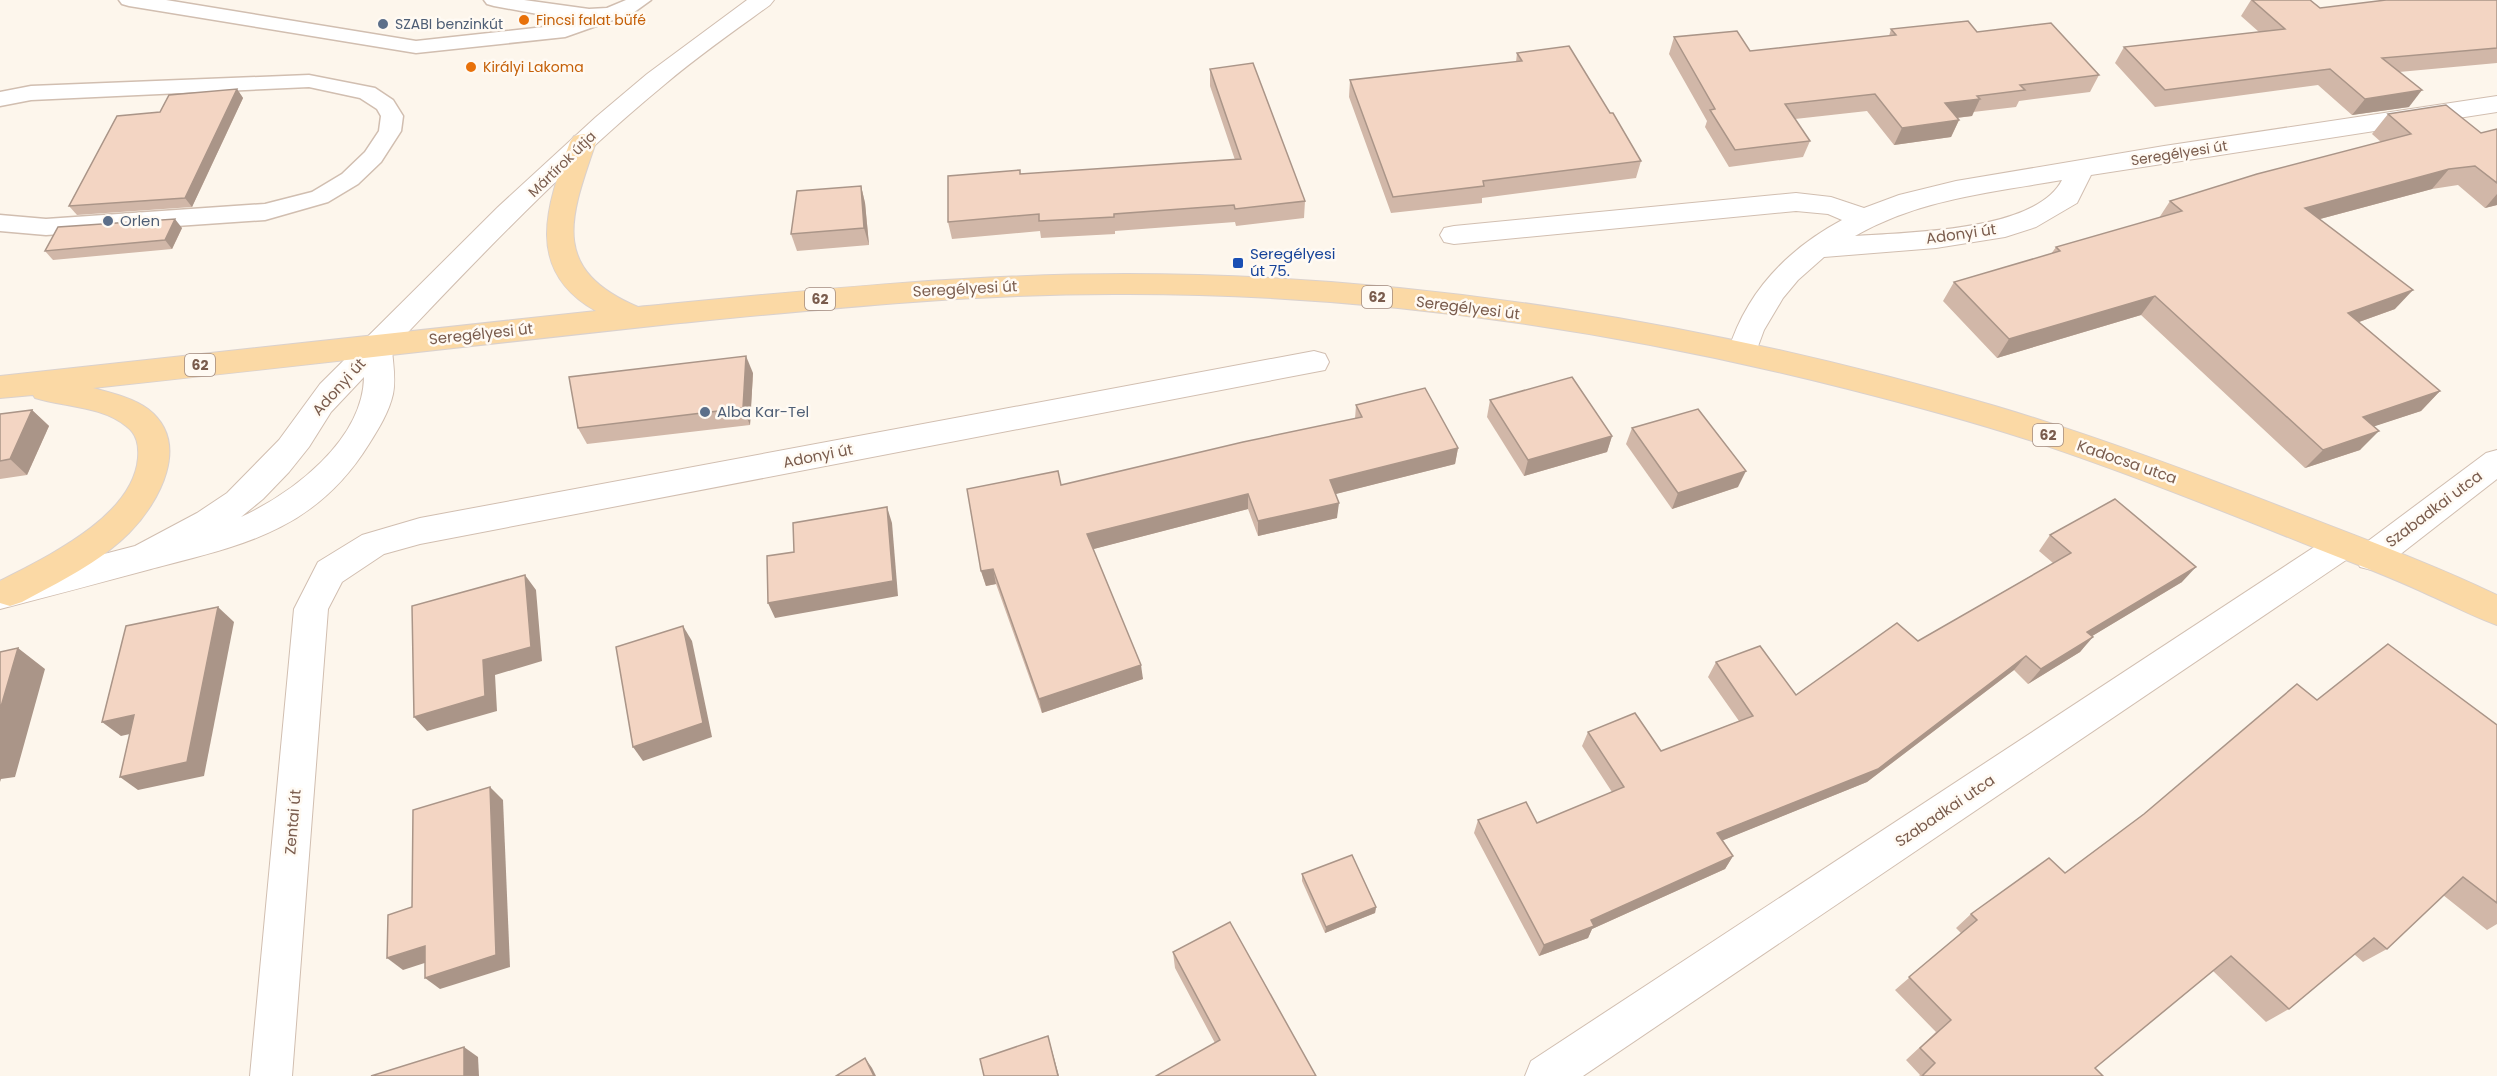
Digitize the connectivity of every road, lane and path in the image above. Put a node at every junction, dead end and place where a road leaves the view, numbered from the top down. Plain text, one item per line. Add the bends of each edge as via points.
1 (129, 0) edge
2 (494, 0) edge
3 (641, 0) edge
4 (762, 0) edge
5 (613, 14) junction
6 (0, 99) edge
7 (2497, 104) edge
8 (584, 142) junction
9 (2081, 168) junction
10 (1865, 218) junction
11 (0, 223) edge
12 (1454, 235) dead end
13 (1815, 249) junction
14 (633, 318) junction
15 (377, 346) junction
16 (1743, 352) junction
17 (1314, 362) dead end
18 (12, 386) edge
19 (2497, 462) edge
20 (2357, 551) junction
21 (145, 557) junction
22 (330, 572) joint
23 (5, 594) edge
24 (2497, 611) edge
25 (271, 1076) edge
26 (1546, 1076) edge

1 - 5 lane via 416,47 565,31
2 - 5 lane via 593,17
3 - 5 lane
4 - 8 street, Mártírok útja via 627,102
6 - 11 lane via 31,93 309,81 367,93 385,105 392,117 390,130 373,157 350,179 320,197 265,212 46,227
7 - 9 street, Seregélyesi út
8 - 14 main road via 564,196 558,240 564,262 596,298
8 - 15 street, Mártírok útja
9 - 10 street, Seregélyesi út via 1925,196
9 - 13 street, Adonyi út via 2067,197 2026,220 1995,231
10 - 12 street via 1831,206 1796,202
10 - 13 street, Seregélyesi út
13 - 16 street, Seregélyesi út via 1780,279 1746,333
14 - 15 main road, Seregélyesi út / 62
14 - 16 main road, Seregélyesi út / 62 via 846,297 1007,286 1113,284 1380,297 1501,311
15 - 18 main road, Seregélyesi út / 62
15 - 21 street, Adonyi út via 320,405 264,478 191,534
15 - 21 street, Adonyi út via 378,395 369,417 345,459 311,494 272,519 235,534
16 - 20 main road, Kadocsa utca / 62 via 1961,408 2062,439 2166,475
17 - 22 street, Adonyi út via 420,531 374,544
18 - 23 main road via 119,408 137,417 147,428 154,456 143,491 104,536 64,563
19 - 20 street, Szabadkai utca
20 - 24 main road, Kadocsa utca / 62
20 - 26 street, Szabadkai utca
21 - 23 street, Adonyi út
22 - 25 street, Zentai út via 312,609

